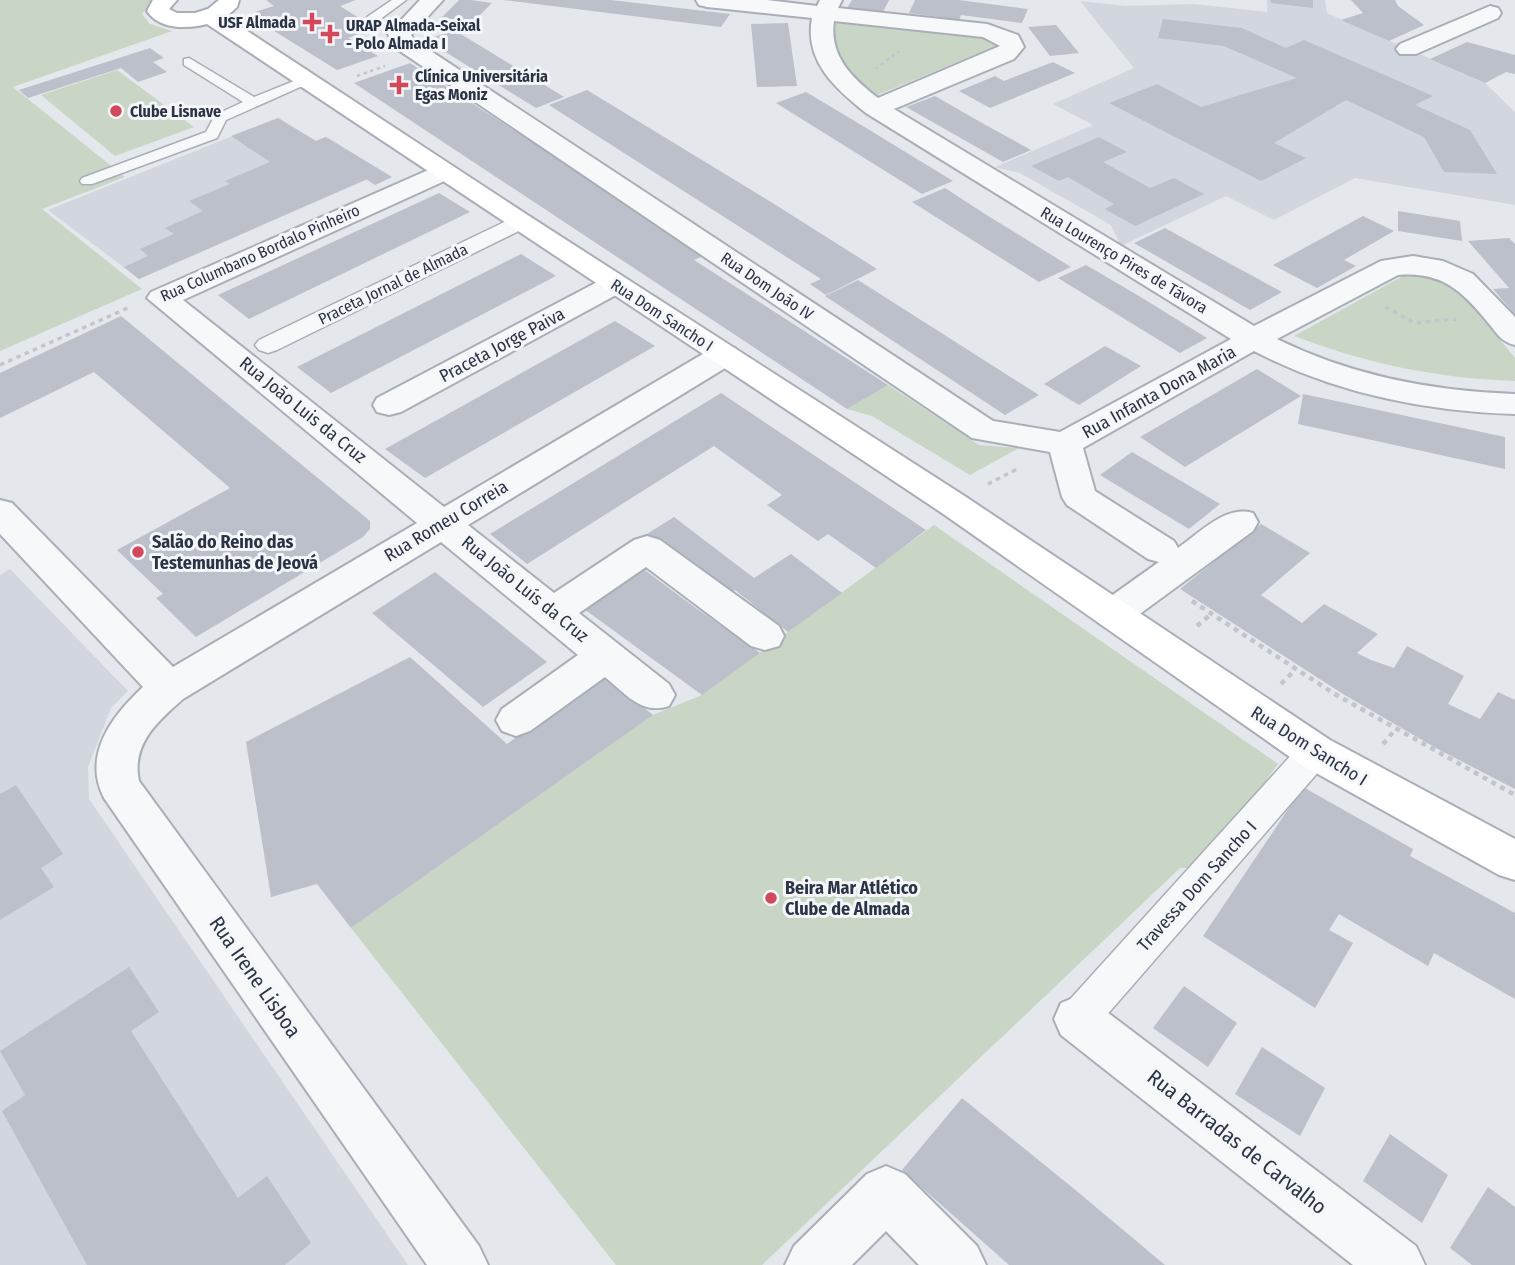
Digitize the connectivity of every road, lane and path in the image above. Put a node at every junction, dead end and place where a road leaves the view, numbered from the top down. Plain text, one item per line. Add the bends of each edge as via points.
1 (166, 0) edge
2 (400, 0) edge
3 (432, 0) edge
4 (708, 0) edge
5 (1470, 0) edge
6 (827, 6) edge
7 (220, 8) edge
8 (1490, 13) junction
9 (371, 20) dead end
10 (1512, 21) dead end
11 (904, 47) dead end
12 (1408, 50) dead end
13 (418, 53) junction
14 (189, 62) dead end
15 (876, 79) dead end
16 (316, 84) junction
17 (253, 102) junction
18 (875, 108) junction
19 (442, 172) junction
20 (87, 181) dead end
21 (519, 222) junction
22 (615, 284) junction
23 (162, 298) junction
24 (1375, 302) dead end
25 (1468, 318) dead end
26 (1515, 336) edge
27 (1253, 339) junction
28 (254, 352) junction
29 (724, 355) junction
30 (0, 365) edge
31 (1515, 404) edge
32 (389, 405) dead end
33 (1065, 444) junction
34 (0, 512) edge
35 (1240, 522) dead end
36 (443, 523) junction
37 (1161, 550) dead end
38 (1190, 600) dead end
39 (553, 612) junction
40 (1113, 614) junction
41 (765, 636) dead end
42 (607, 655) junction
43 (169, 688) junction
44 (655, 695) dead end
45 (516, 720) dead end
46 (1315, 752) junction
47 (1515, 795) edge
48 (1515, 861) edge
49 (1078, 1019) joint
50 (460, 1265) edge
51 (813, 1265) edge
52 (958, 1265) edge
53 (1397, 1265) edge

1 - 7 main road via 158,11 167,18 187,20
2 - 9 lane
3 - 13 street, Rua Dom João IV via 399,34
4 - 6 street
5 - 8 street
6 - 18 street, Rua Lourenço Pires de Távora via 820,38 830,67
6 - 18 street via 987,31 1010,40 1012,47 1006,54
7 - 16 main road, Rua Dom Sancho I
8 - 10 street
8 - 12 street
11 - 15 path via 874,71
13 - 16 path
13 - 33 street, Rua Dom João IV via 984,430
14 - 17 lane
16 - 17 lane
16 - 19 main road, Rua Dom Sancho I
17 - 20 lane via 220,118 212,135
18 - 27 street, Rua Lourenço Pires de Távora
19 - 21 main road, Rua Dom Sancho I
19 - 23 street, Rua Columbano Bordalo Pinheiro
21 - 22 main road, Rua Dom Sancho I
21 - 28 street, Praceta Jornal de Almada
22 - 29 main road, Rua Dom Sancho I
22 - 32 street, Praceta Jorge Paiva
23 - 28 street, Rua João Luis da Cruz
23 - 30 path, Rua Columbano Bordalo Pinheiro via 136,304
24 - 25 path via 1415,323
26 - 27 street, Rua Infanta Dona Maria via 1457,274 1411,264 1391,267
27 - 31 street, Rua Lourenço Pires de Távora via 1288,358 1396,391 1459,402
27 - 33 street, Rua Infanta Dona Maria
28 - 36 street, Rua João Luis da Cruz
29 - 36 street, Rua Romeu Correia
29 - 40 main road, Rua Dom Sancho I
33 - 37 street via 1079,497
34 - 43 street
35 - 40 street
36 - 39 street, Rua João Luís da Cruz
36 - 43 street, Rua Romeu Correia
38 - 47 path via 1333,693
39 - 41 street via 648,549
39 - 42 street, Rua João Luís da Cruz
40 - 46 main road, Rua Dom Sancho I
42 - 44 street, Rua João Luís da Cruz
42 - 45 street, Rua João Luís da Cruz
43 - 50 street, Rua Irene Lisboa via 142,712 122,741 115,764 119,786
46 - 48 main road, Rua Dom Sancho I
46 - 49 street, Travessa Dom Sancho I
49 - 53 street, Rua Barradas de Carvalho
51 - 52 street via 886,1193

